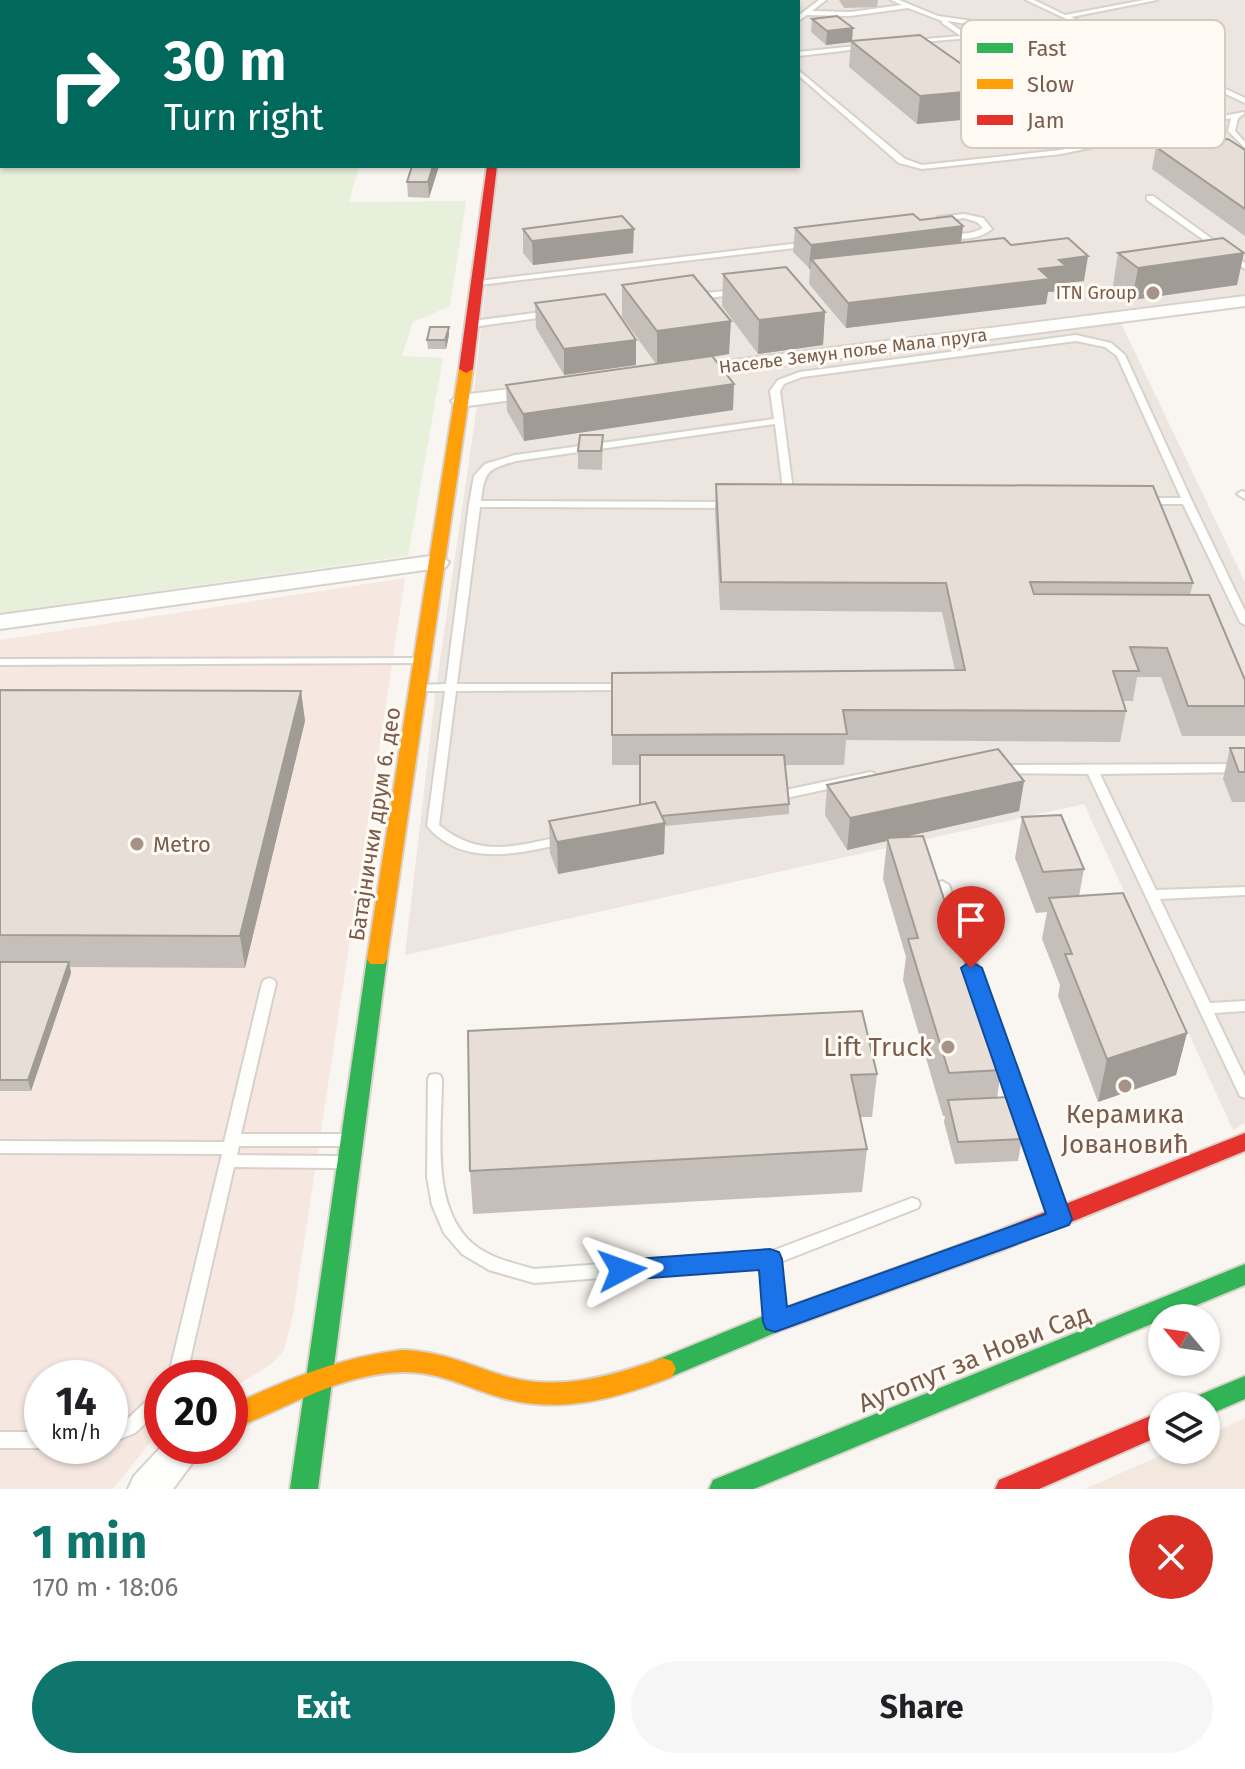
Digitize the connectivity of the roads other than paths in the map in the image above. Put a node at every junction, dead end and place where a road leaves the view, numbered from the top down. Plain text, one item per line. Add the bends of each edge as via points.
1 (823, 0) edge
2 (894, 0) edge
3 (1029, 0) edge
4 (1154, 0) edge
5 (910, 6) junction
6 (806, 13) junction
7 (1067, 16) junction
8 (800, 18) edge
9 (937, 18) junction
10 (1075, 20) edge
11 (961, 21) edge
12 (961, 33) edge
13 (961, 38) edge
14 (905, 43) edge
15 (875, 46) edge
16 (800, 54) edge
17 (800, 74) edge
18 (1225, 91) edge
19 (1245, 101) edge
20 (1242, 113) edge
21 (1245, 146) edge
22 (1079, 148) edge
23 (492, 168) edge
24 (1150, 198) dead end
25 (938, 229) junction
26 (922, 231) edge
27 (827, 242) edge
28 (1245, 267) edge
29 (479, 283) junction
30 (747, 291) edge
31 (687, 298) edge
32 (1245, 301) edge
33 (566, 312) edge
34 (473, 324) junction
35 (668, 375) edge
36 (559, 389) edge
37 (461, 401) junction
38 (779, 421) junction
39 (1140, 501) edge
40 (1187, 501) junction
41 (474, 504) junction
42 (806, 504) edge
43 (743, 505) edge
44 (774, 505) edge
45 (790, 505) junction
46 (438, 562) junction
47 (0, 622) edge
48 (1245, 622) edge
49 (424, 661) junction
50 (0, 662) edge
51 (641, 687) edge
52 (419, 688) junction
53 (452, 689) junction
54 (1245, 768) edge
55 (978, 770) edge
56 (1092, 770) junction
57 (888, 774) edge
58 (786, 794) edge
59 (583, 836) edge
60 (942, 885) edge
61 (1245, 891) edge
62 (1150, 895) junction
63 (269, 983) dead end
64 (1245, 1006) edge
65 (1205, 1008) junction
66 (435, 1079) dead end
67 (1245, 1092) edge
68 (351, 1140) junction
69 (1245, 1142) edge
70 (0, 1147) edge
71 (231, 1149) junction
72 (347, 1161) junction
73 (912, 1204) dead end
74 (1060, 1219) junction
75 (770, 1259) junction
76 (1245, 1274) edge
77 (775, 1322) junction
78 (181, 1360) edge
79 (318, 1382) junction
80 (1245, 1387) edge
81 (1220, 1398) edge
82 (248, 1411) edge
83 (144, 1414) edge
84 (128, 1428) edge
85 (1148, 1429) edge
86 (0, 1440) edge
87 (24, 1440) edge
88 (170, 1464) edge
89 (148, 1489) edge
90 (304, 1489) edge
91 (723, 1489) edge
92 (1009, 1489) edge

1 - 6 lane
2 - 5 lane
3 - 7 lane
4 - 7 lane
5 - 6 lane
5 - 9 lane
6 - 8 lane
7 - 10 lane
9 - 11 lane
9 - 12 lane
13 - 14 lane
15 - 16 lane
17 - 22 lane via 902,161 922,167
18 - 19 lane
20 - 21 lane via 1231,131
23 - 29 street, Батајнички друм 6. део
24 - 28 lane
25 - 25 lane via 937,222 955,216 988,226 973,236
25 - 26 lane
27 - 29 lane
29 - 34 street, Батајнички друм 6. део
30 - 31 lane
32 - 35 street, Насеље Земун поље Мала пруга
33 - 34 lane
34 - 37 street, Батајнички друм 6. део
36 - 37 street
37 - 46 street, Батајнички друм 6. део
38 - 40 lane via 775,391 789,378 1046,340 1085,339 1108,345 1125,361
38 - 41 lane via 499,461 479,476
38 - 45 lane
39 - 40 lane
40 - 48 lane
41 - 43 lane
41 - 53 lane
42 - 45 lane
44 - 45 lane
46 - 47 street
46 - 49 street, Батајнички друм 6. део
49 - 50 lane
49 - 52 street, Батајнички друм 6. део
51 - 53 lane
52 - 53 lane
52 - 68 street, Батајнички друм 6. део
53 - 59 lane via 433,826 457,845 497,854
54 - 56 lane
55 - 56 lane
56 - 62 lane
57 - 58 lane
60 - 74 lane
61 - 62 lane
62 - 65 lane
63 - 71 lane
64 - 65 lane
65 - 67 lane
66 - 75 lane via 437,1204 445,1225 490,1263 534,1276
68 - 71 lane
68 - 72 street, Батајнички друм 6. део
69 - 74 street
70 - 71 lane
71 - 72 lane
71 - 78 lane
72 - 79 street, Батајнички друм 6. део
73 - 75 lane
74 - 77 street
75 - 77 lane
76 - 91 street, Аутопут за Нови Сад
77 - 79 street via 591,1394 537,1396 429,1362 372,1365
79 - 82 street
79 - 90 street, Батајнички друм 6. део
80 - 81 street
83 - 84 lane
85 - 92 street
86 - 87 lane
88 - 89 street

